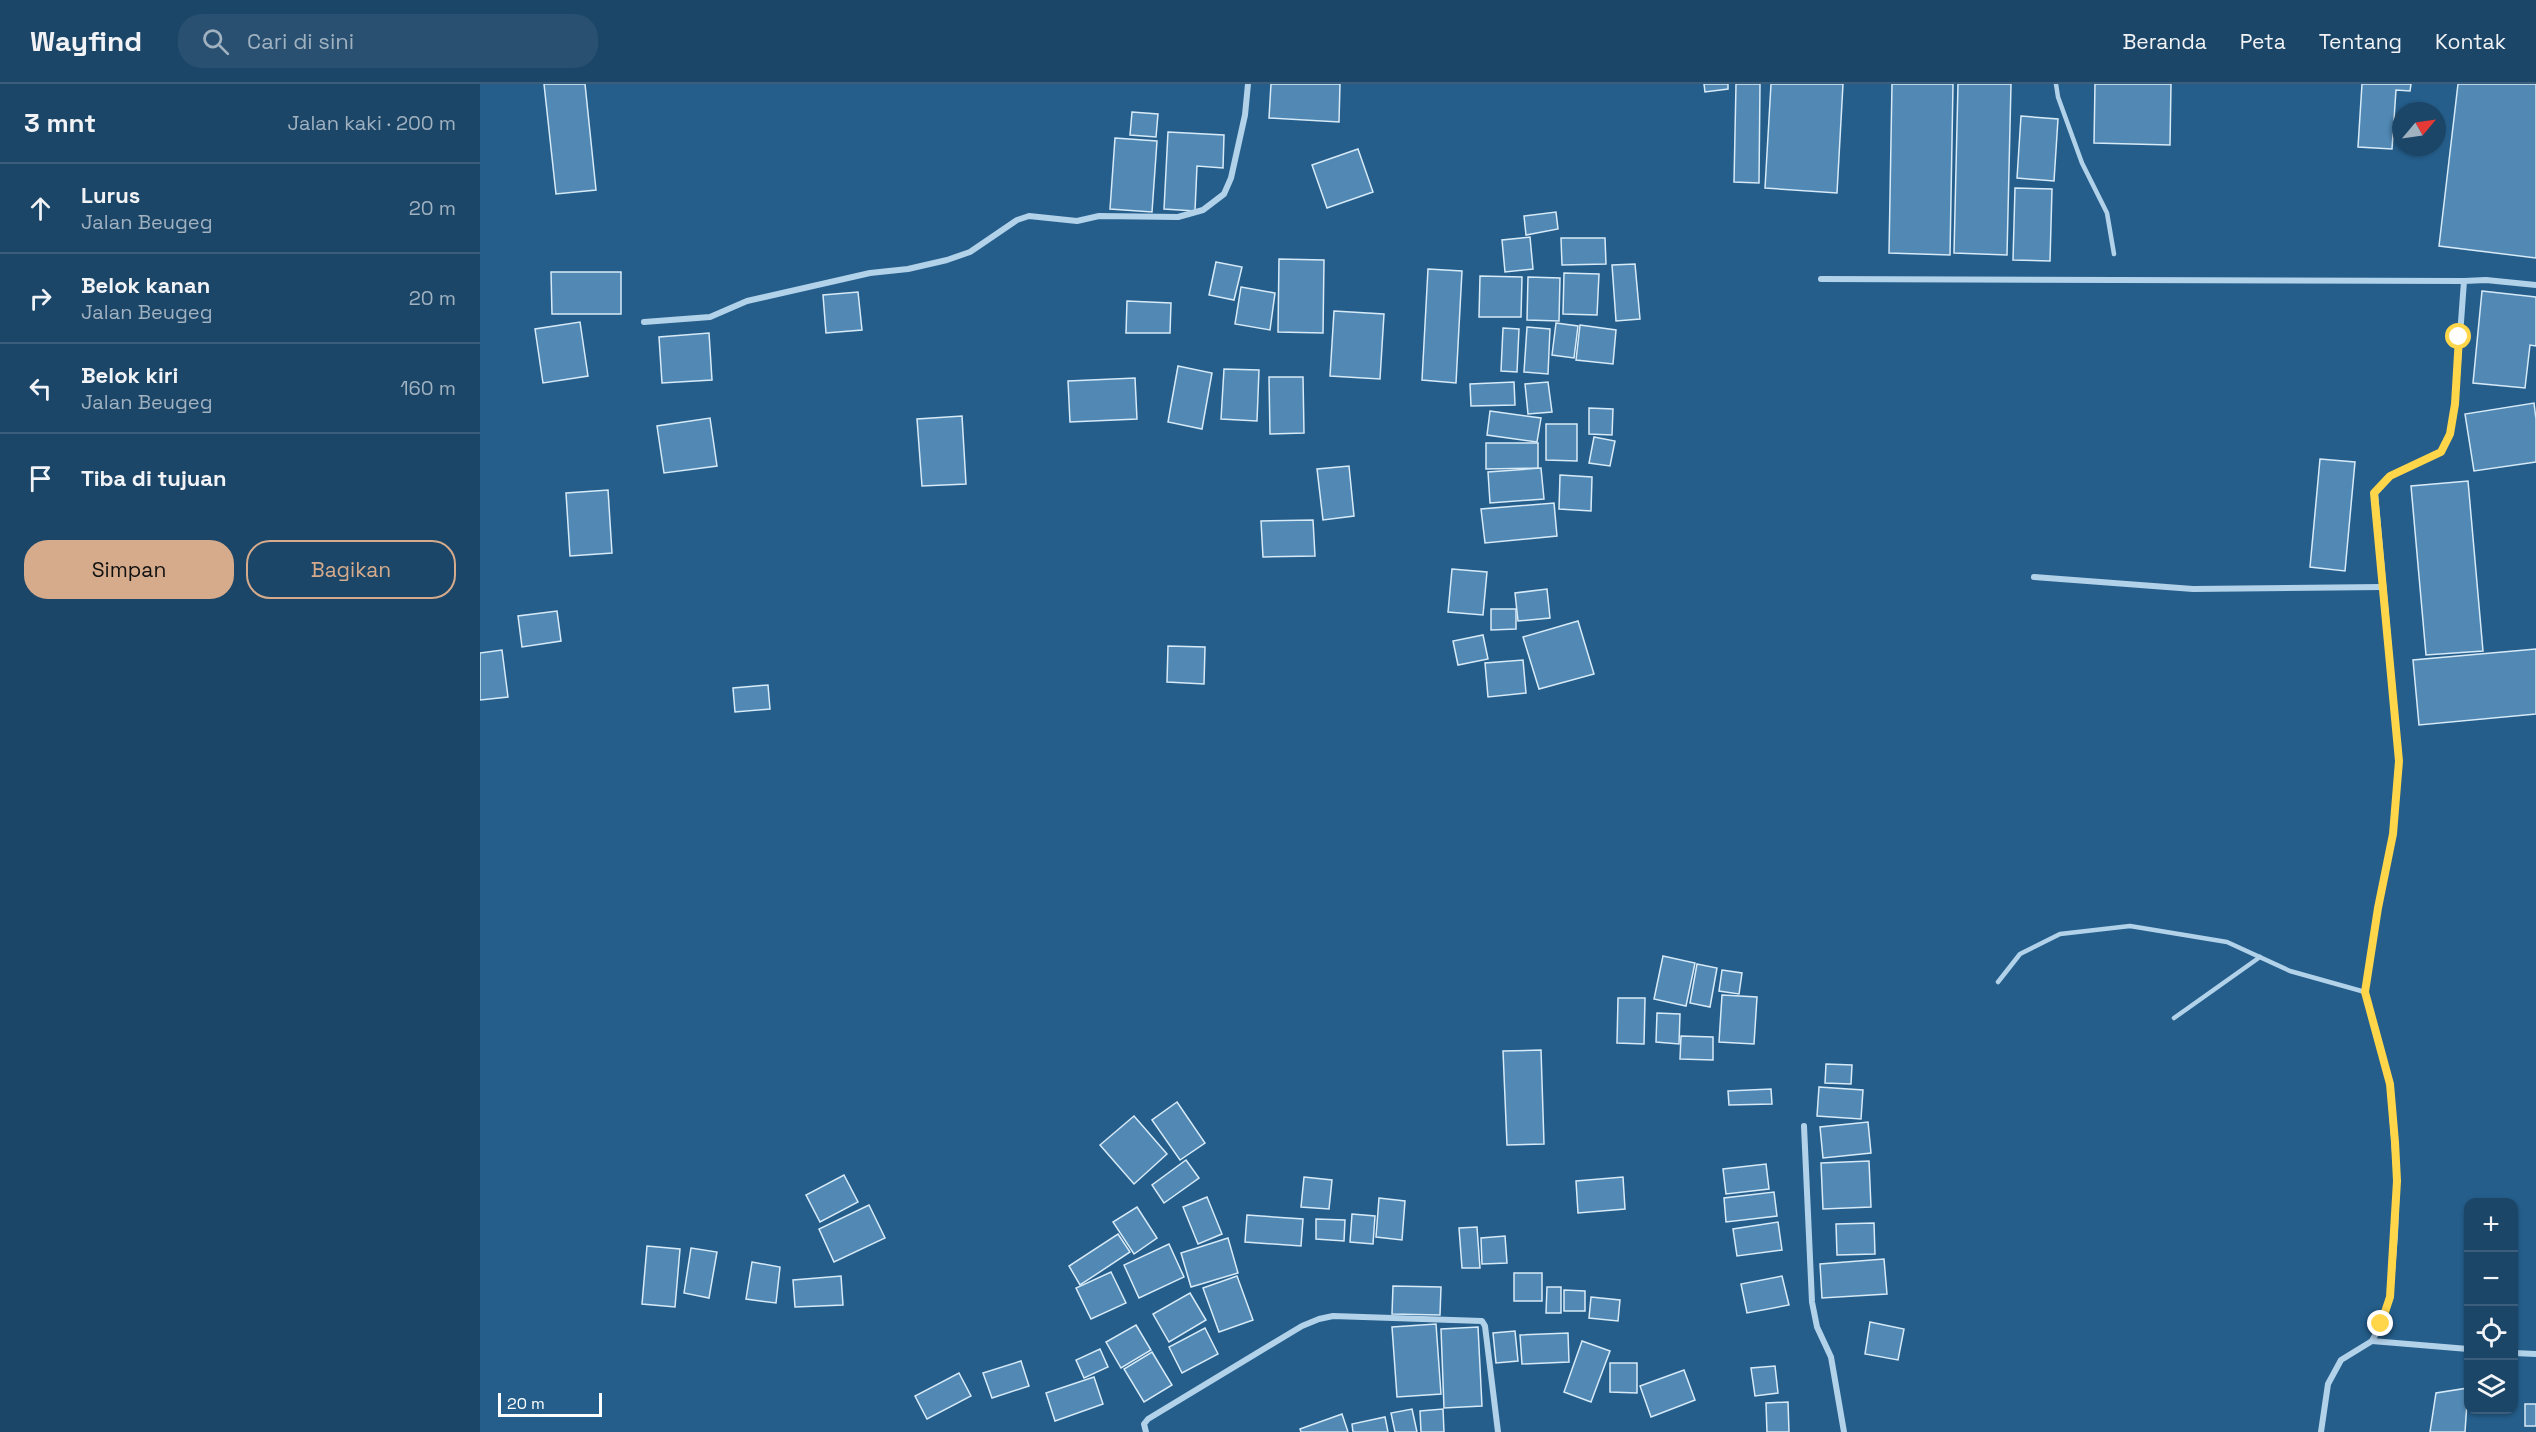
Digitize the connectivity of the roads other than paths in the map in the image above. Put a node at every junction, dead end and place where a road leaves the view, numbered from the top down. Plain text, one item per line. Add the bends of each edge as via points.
1 (1248, 84) edge
2 (2056, 84) edge
3 (2114, 254) dead end
4 (1821, 279) dead end
5 (2464, 281) junction
6 (2536, 285) edge
7 (644, 322) dead end
8 (2034, 577) dead end
9 (2382, 587) junction
10 (2260, 957) junction
11 (1998, 982) dead end
12 (2365, 992) junction
13 (2174, 1018) dead end
14 (1804, 1126) dead end
15 (2372, 1341) junction
16 (2464, 1349) edge
17 (2518, 1353) edge
18 (2536, 1354) edge
19 (1146, 1432) edge
20 (1498, 1432) edge
21 (1844, 1432) edge
22 (2321, 1432) edge

1 - 7 street via 1231,178 1224,194 1195,213 1178,218 1099,216 1077,221 1029,216 970,252 947,260 747,301 710,316
2 - 3 lane via 2082,163 2107,213
4 - 5 street
5 - 6 street
5 - 9 street via 2450,434 2441,452 2390,476 2374,493
8 - 9 street via 2193,589
9 - 12 street via 2399,761 2393,834
10 - 11 lane via 2227,942 2130,926 2060,934 2020,954
10 - 12 lane via 2290,971
10 - 13 lane
12 - 15 street via 2390,1084 2397,1181 2390,1297
14 - 21 street via 1812,1302 1816,1327 1831,1357
15 - 16 street
15 - 22 street via 2341,1360 2328,1384
17 - 18 street
19 - 20 street via 1144,1424 1148,1419 1302,1326 1333,1317 1482,1321

